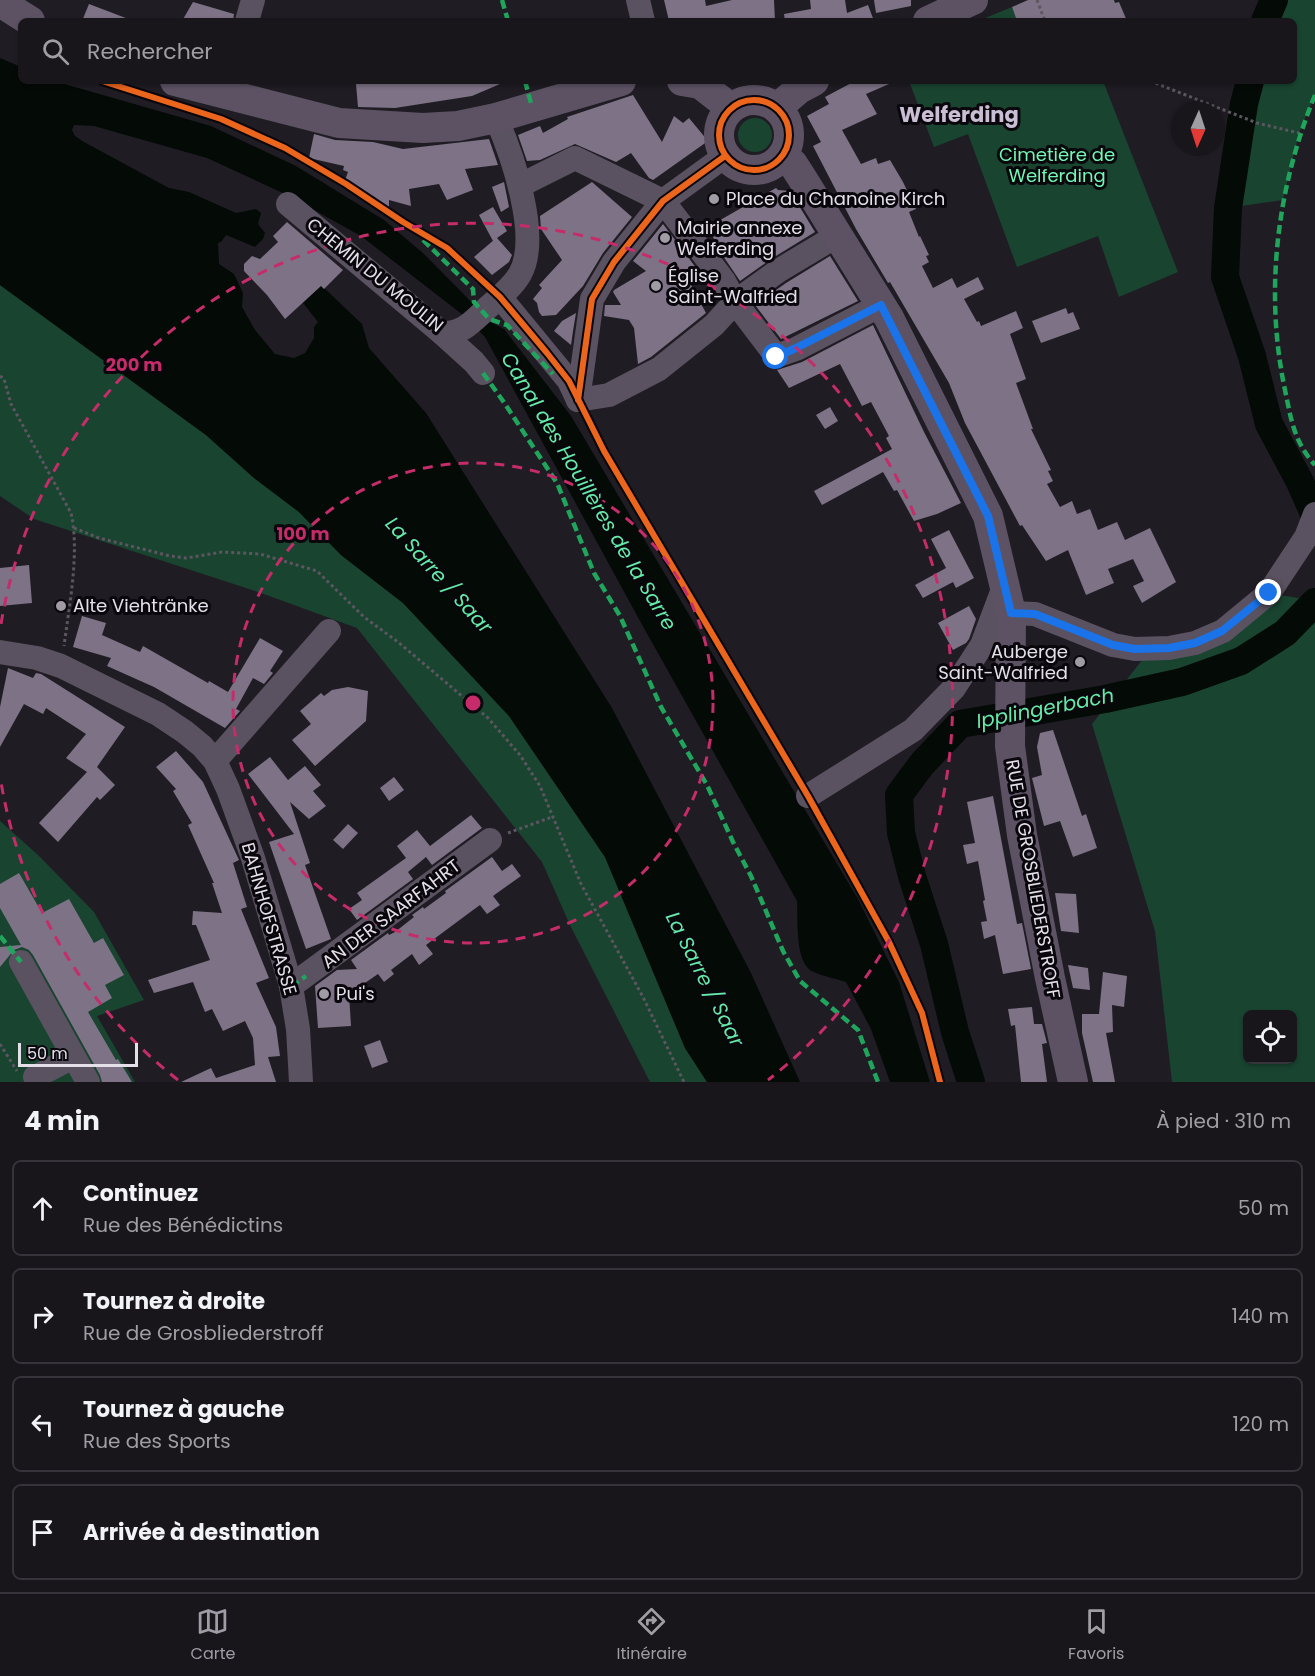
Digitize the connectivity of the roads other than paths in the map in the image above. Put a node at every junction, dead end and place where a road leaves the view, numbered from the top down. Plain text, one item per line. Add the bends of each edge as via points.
1 (253, 0) edge
2 (638, 0) edge
3 (973, 0) edge
4 (0, 2) edge
5 (933, 13) edge
6 (25, 18) edge
7 (248, 18) edge
8 (642, 18) edge
9 (199, 84) edge
10 (611, 84) edge
11 (700, 84) edge
12 (808, 84) edge
13 (223, 87) edge
14 (731, 108) junction
15 (777, 108) junction
16 (496, 118) junction
17 (725, 156) junction
18 (783, 156) junction
19 (521, 185) junction
20 (663, 201) junction
21 (288, 204) dead end
22 (838, 235) junction
23 (496, 300) junction
24 (735, 302) junction
25 (881, 305) junction
26 (454, 330) junction
27 (483, 373) dead end
28 (578, 400) junction
29 (1315, 514) edge
30 (1005, 584) junction
31 (1011, 613) junction
32 (330, 631) dead end
33 (0, 652) edge
34 (215, 761) junction
35 (808, 796) dead end
36 (490, 840) road end
37 (21, 962) dead end
38 (291, 987) junction
39 (73, 1057) junction
40 (37, 1080) edge
41 (88, 1082) edge
42 (301, 1082) edge
43 (1073, 1082) edge

1 - 7 street
2 - 8 street
3 - 5 main road
4 - 6 main road
9 - 13 main road
10 - 16 main road
11 - 14 main road
12 - 15 main road
13 - 16 main road via 339,123 423,128
14 - 15 main road via 754,100
14 - 17 main road via 720,127 719,139
15 - 18 main road via 790,133
16 - 19 street
17 - 18 main road via 745,170 756,171 766,169
17 - 20 street
18 - 22 main road, RUE DE GROSBLIEDERSTROFF via 793,164
19 - 20 street via 575,158
19 - 23 street via 528,244 522,272
20 - 24 street
20 - 28 street via 614,262 592,299
21 - 26 street, CHEMIN DU MOULIN
22 - 24 street via 777,271
22 - 25 main road, RUE DE GROSBLIEDERSTROFF
23 - 26 street
23 - 28 street via 569,381
24 - 25 street via 776,357
24 - 28 street via 714,325 659,369 609,395
25 - 30 main road, RUE DE GROSBLIEDERSTROFF via 988,516
26 - 27 street, CHEMIN DU MOULIN
29 - 31 street via 1306,537 1269,593 1222,631 1195,643 1135,649 1113,645 1035,614
30 - 31 main road, RUE DE GROSBLIEDERSTROFF
30 - 35 street via 982,645 954,688 913,730
31 - 43 main road, RUE DE GROSBLIEDERSTROFF via 1010,746 1023,836
32 - 34 street
33 - 34 street, BAHNHOFSTRASSE via 61,666 158,714 202,746
34 - 38 street, BAHNHOFSTRASSE via 253,858
36 - 38 street, AN DER SAARFAHRT
37 - 39 street
38 - 42 street, BAHNHOFSTRASSE
39 - 40 street
39 - 41 street

